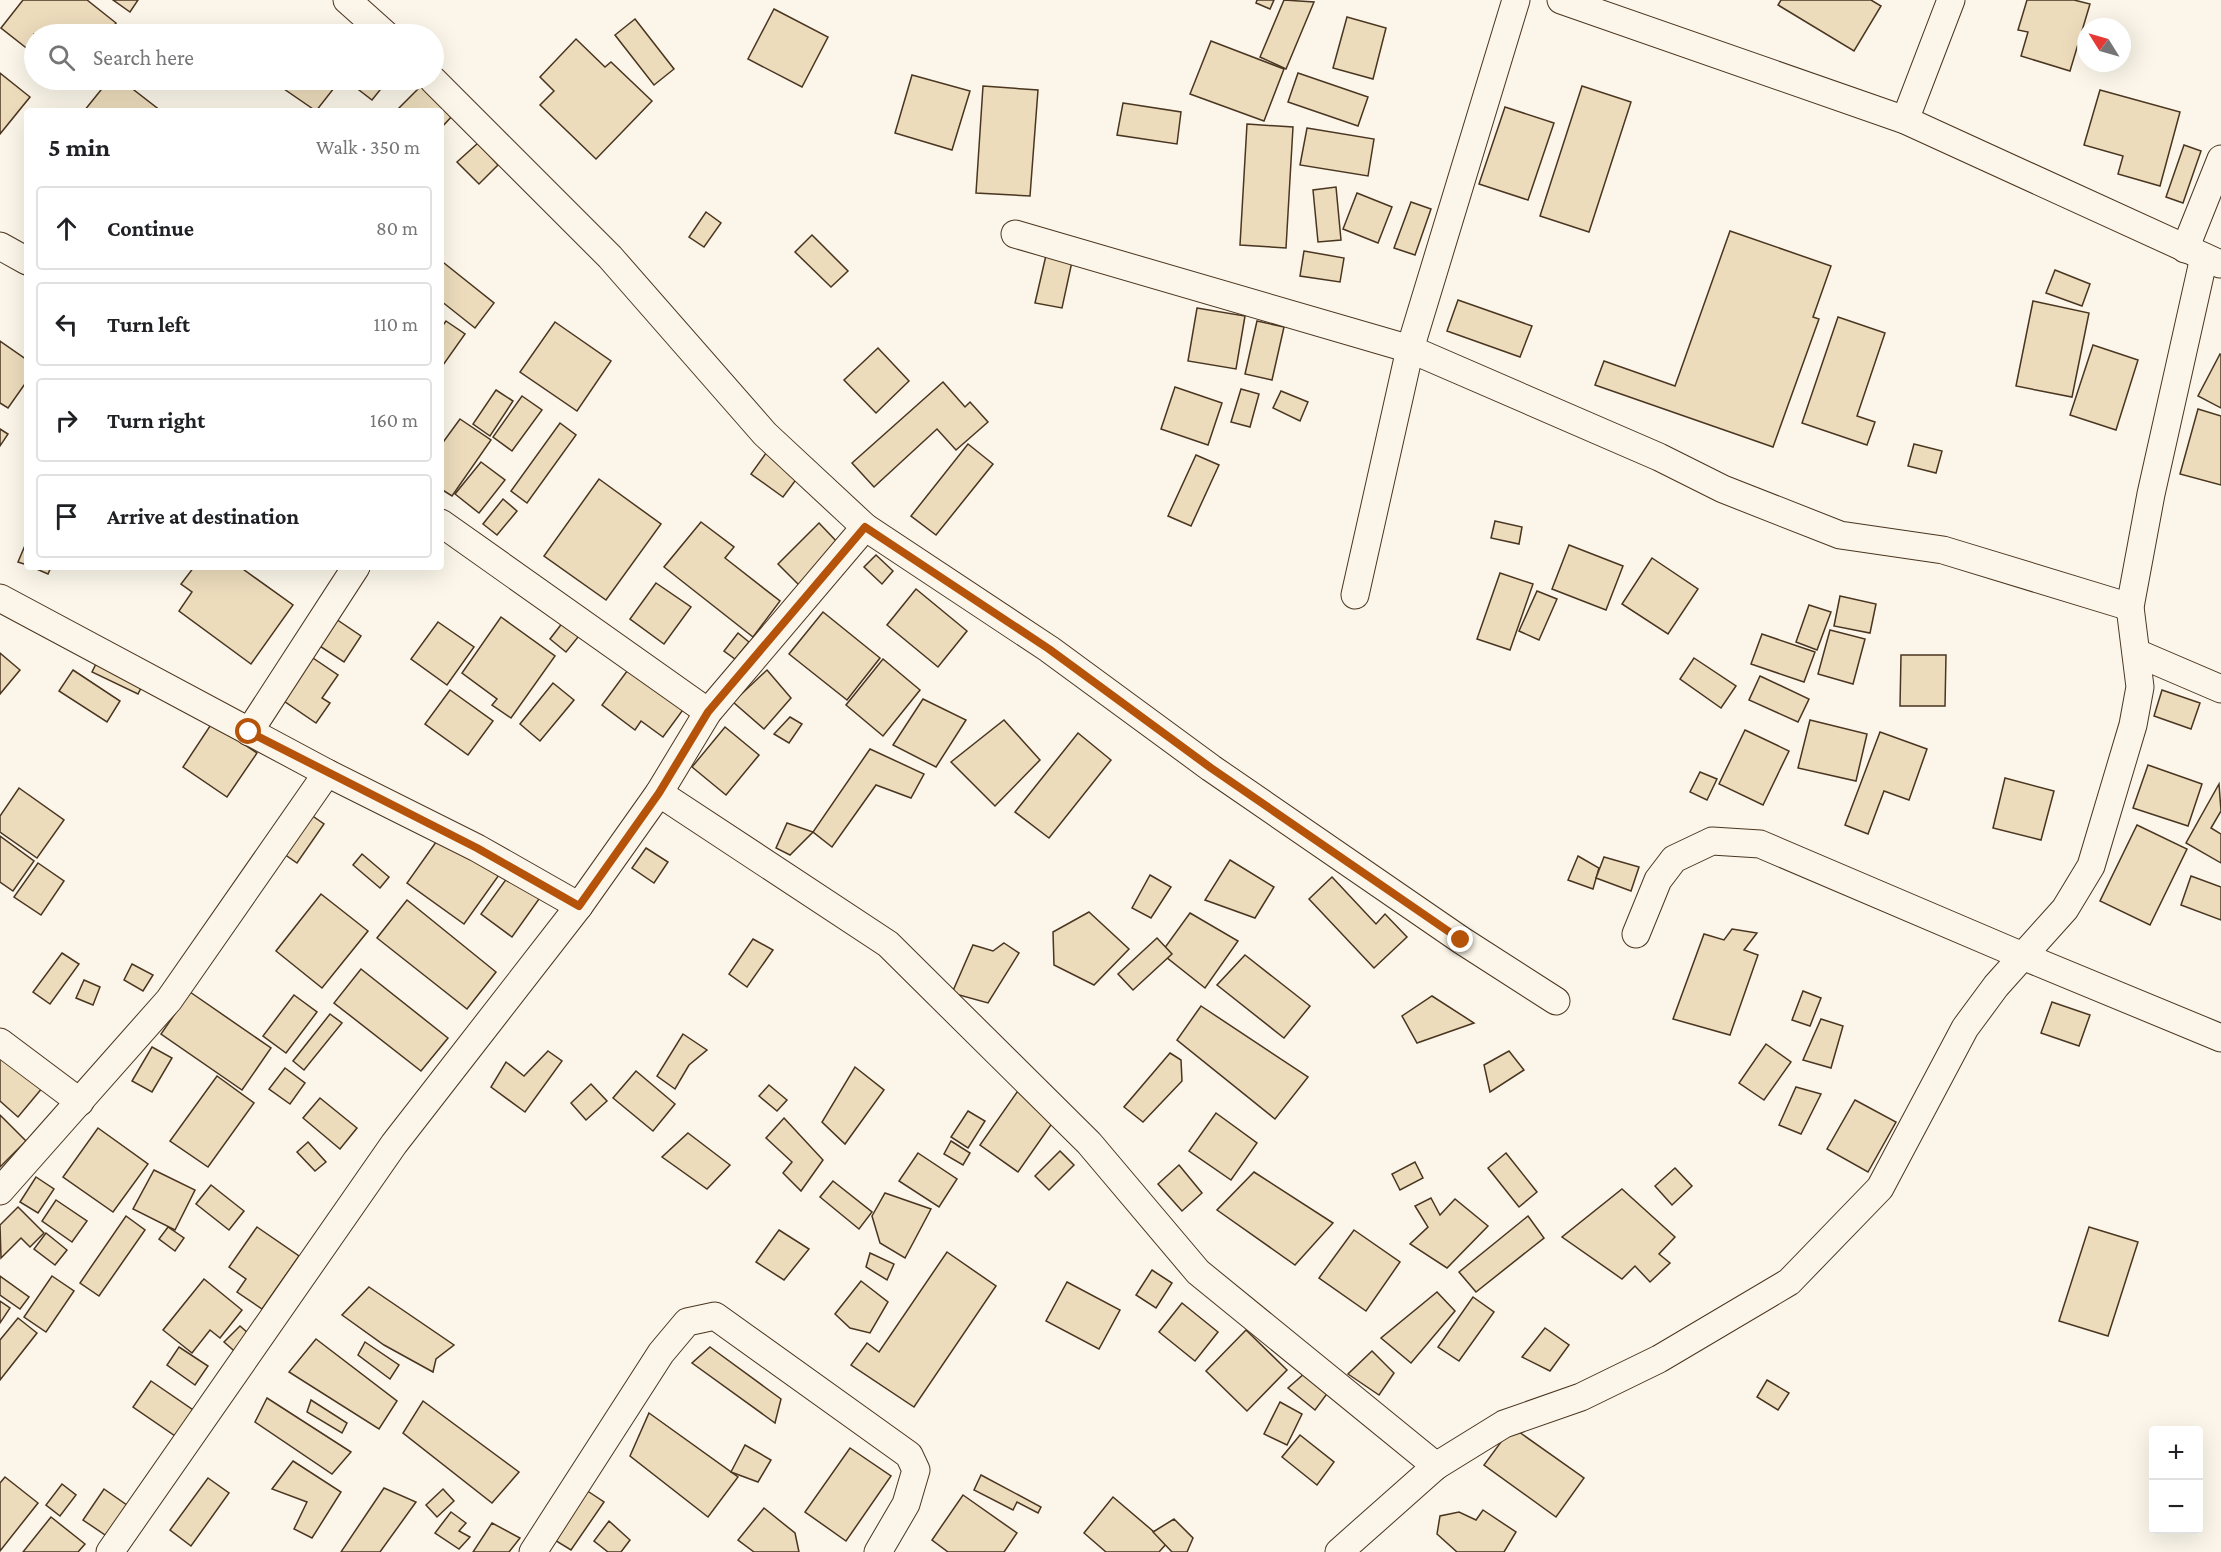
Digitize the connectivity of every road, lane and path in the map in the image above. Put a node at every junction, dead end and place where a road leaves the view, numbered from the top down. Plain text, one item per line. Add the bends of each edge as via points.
1 (347, 0) edge
2 (1516, 0) edge
3 (1561, 0) edge
4 (1951, 0) edge
5 (374, 24) edge
6 (443, 90) edge
7 (1905, 120) junction
8 (2221, 159) edge
9 (1015, 234) dead end
10 (0, 246) edge
11 (2203, 257) edge
12 (24, 259) edge
13 (1410, 349) junction
14 (444, 525) edge
15 (865, 527) junction
16 (354, 570) edge
17 (1355, 595) dead end
18 (0, 598) edge
19 (2130, 607) junction
20 (2137, 653) junction
21 (2221, 689) edge
22 (708, 712) junction
23 (249, 732) junction
24 (327, 773) junction
25 (659, 793) junction
26 (579, 906) junction
27 (1636, 934) dead end
28 (2025, 957) junction
29 (1556, 1001) dead end
30 (2221, 1038) edge
31 (0, 1042) edge
32 (80, 1102) junction
33 (0, 1191) edge
34 (1436, 1466) junction
35 (110, 1552) edge
36 (533, 1552) edge
37 (878, 1552) edge
38 (1339, 1552) edge

1 - 5 street
2 - 13 street
3 - 7 street
4 - 7 street
6 - 15 street via 610,257 765,434
7 - 11 street
8 - 11 street
9 - 13 street
10 - 12 street
11 - 19 street
13 - 17 street
13 - 19 street via 1659,457 1723,489 1840,535 1943,550
14 - 22 street
15 - 22 street
15 - 29 street via 1049,649 1211,768
16 - 23 street
18 - 23 street
19 - 20 street
20 - 21 street
20 - 28 street via 2140,687 2133,725 2091,866 2065,909
22 - 25 street
23 - 24 street
24 - 26 street via 477,848
24 - 32 street via 169,1000
25 - 26 street
25 - 34 street via 888,944 1089,1143 1198,1272
26 - 35 street via 394,1144
27 - 28 street via 1658,880 1674,859 1712,841 1750,843
28 - 30 street
28 - 34 street via 1996,986 1965,1028 1880,1188 1789,1282 1659,1359 1581,1397 1504,1424
31 - 32 street
32 - 33 street
34 - 38 street
36 - 37 street via 661,1353 687,1322 715,1316 909,1455 916,1470 906,1504

